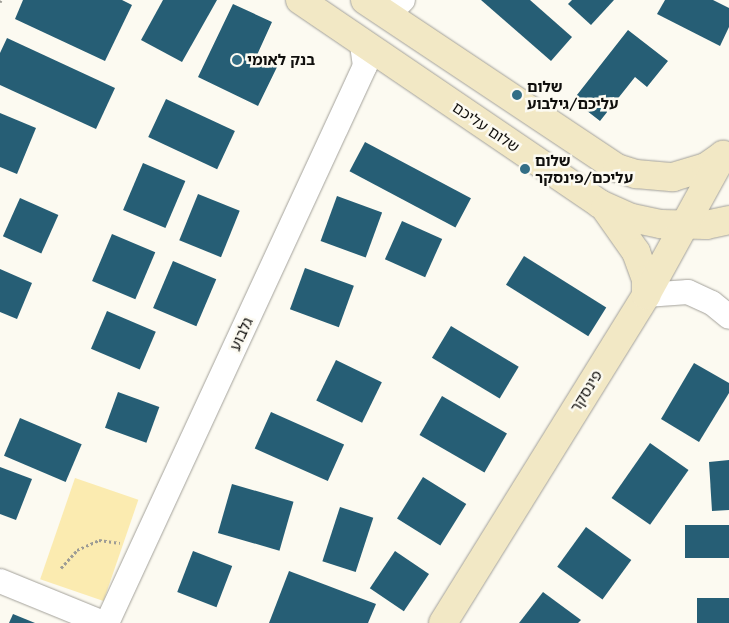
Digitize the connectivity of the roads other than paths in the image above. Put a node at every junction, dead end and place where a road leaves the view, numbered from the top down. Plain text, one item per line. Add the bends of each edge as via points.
1 (300, 0) edge
2 (384, 4) edge
3 (362, 44) junction
4 (726, 152) edge
5 (600, 204) junction
6 (729, 220) edge
7 (684, 226) junction
8 (646, 295) junction
9 (729, 317) edge
10 (0, 580) edge
11 (103, 623) edge
12 (107, 623) edge
13 (443, 623) edge

1 - 3 main road, שלום עליכם
2 - 4 main road via 617,168 636,174 673,177 702,169
3 - 5 main road, שלום עליכם
3 - 12 street, גלבוע via 365,66
4 - 7 main road, פינסקר
5 - 7 main road, שלום עליכם via 632,218
5 - 8 main road via 619,222 636,252 644,270
6 - 7 main road, שלום עליכם
7 - 8 main road, פינסקר
8 - 9 street via 688,292 712,303
8 - 13 main road, פינסקר
10 - 11 street

